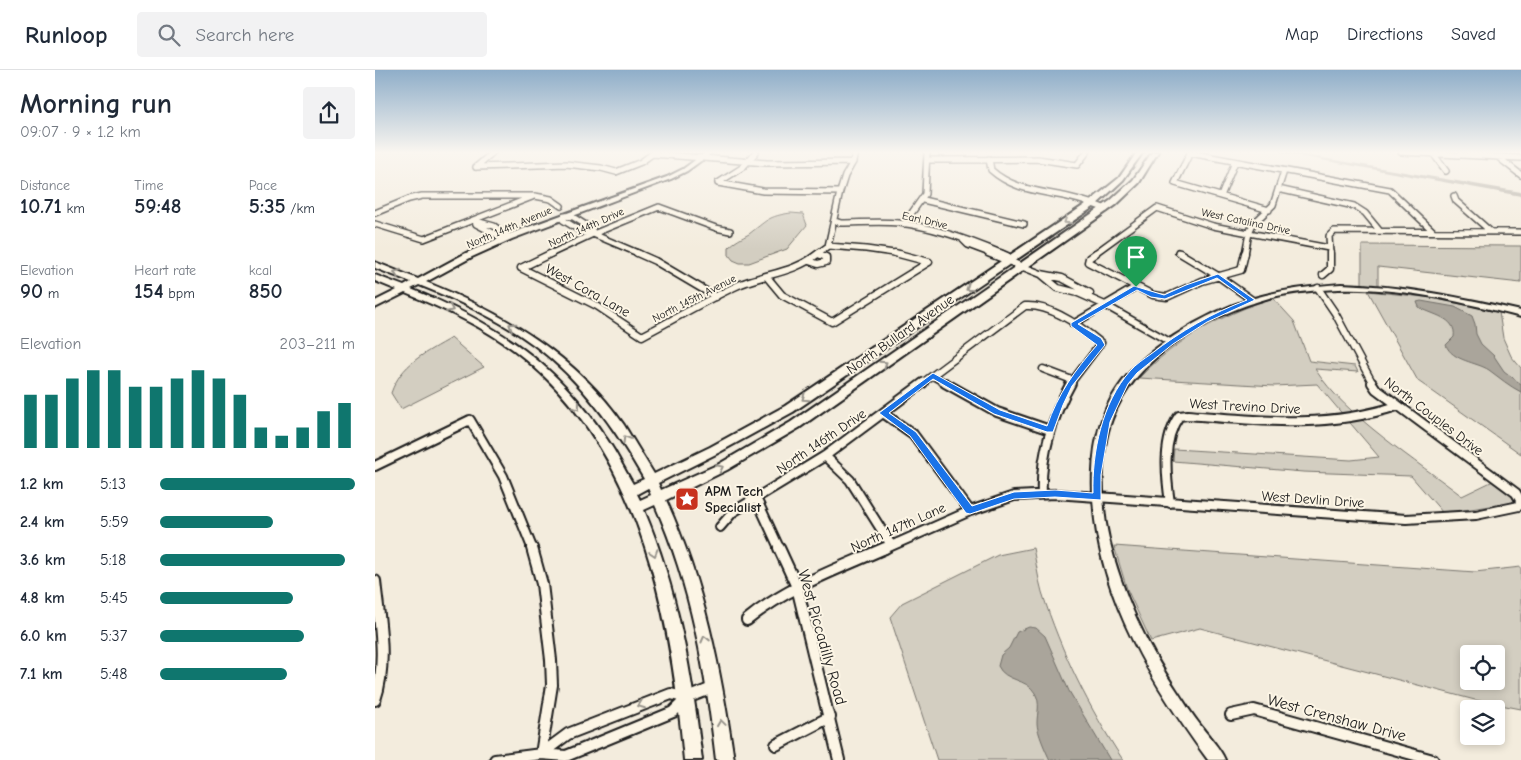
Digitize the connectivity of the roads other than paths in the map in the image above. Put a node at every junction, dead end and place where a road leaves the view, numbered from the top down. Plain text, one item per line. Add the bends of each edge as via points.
1 (653, 184) edge
2 (722, 184) edge
3 (842, 184) edge
4 (926, 184) edge
5 (1016, 184) edge
6 (1115, 184) edge
7 (1133, 184) edge
8 (1179, 184) edge
9 (1226, 184) edge
10 (1280, 184) edge
11 (1358, 184) edge
12 (1278, 190) junction
13 (840, 192) junction
14 (535, 196) junction
15 (1221, 196) junction
16 (1454, 196) dead end
17 (923, 200) junction
18 (1092, 204) junction
19 (561, 206) dead end
20 (1105, 209) junction
21 (1269, 210) junction
22 (375, 213) edge
23 (564, 216) junction
24 (475, 221) junction
25 (835, 221) junction
26 (375, 224) edge
27 (904, 224) junction
28 (1023, 224) dead end
29 (1379, 230) junction
30 (730, 231) dead end
31 (1433, 231) junction
32 (1490, 231) junction
33 (1521, 232) edge
34 (1249, 233) junction
35 (593, 234) junction
36 (509, 237) junction
37 (827, 246) junction
38 (1329, 248) junction
39 (1178, 252) dead end
40 (818, 254) junction
41 (1009, 260) junction
42 (809, 262) junction
43 (375, 265) edge
44 (1023, 266) junction
45 (521, 268) joint
46 (1323, 275) dead end
47 (1043, 276) junction
48 (1218, 276) junction
49 (767, 277) junction
50 (375, 278) edge
51 (419, 282) junction
52 (1136, 287) junction
53 (1318, 288) junction
54 (405, 290) junction
55 (716, 297) junction
56 (1252, 300) junction
57 (375, 305) edge
58 (1105, 305) junction
59 (1521, 314) edge
60 (1073, 324) junction
61 (642, 336) joint
62 (1170, 342) junction
63 (1043, 369) dead end
64 (933, 376) junction
65 (1072, 380) junction
66 (829, 382) junction
67 (844, 392) junction
68 (1397, 406) junction
69 (883, 413) junction
70 (1050, 430) junction
71 (825, 456) junction
72 (375, 466) edge
73 (651, 481) junction
74 (631, 491) junction
75 (1042, 494) junction
76 (660, 497) junction
77 (1098, 497) junction
78 (756, 498) junction
79 (1520, 500) edge
80 (1170, 502) junction
81 (638, 507) junction
82 (970, 510) junction
83 (720, 527) dead end
84 (891, 544) junction
85 (375, 581) edge
86 (797, 587) junction
87 (747, 620) dead end
88 (715, 687) junction
89 (687, 698) junction
90 (375, 700) edge
91 (1231, 715) dead end
92 (830, 717) junction
93 (776, 745) dead end
94 (541, 754) junction
95 (495, 760) edge
96 (693, 760) edge
97 (725, 760) edge
98 (839, 760) edge
99 (1217, 760) edge
100 (1433, 760) edge

1 - 23 main road, North 144th Avenue
2 - 13 street via 773,193
3 - 13 street
4 - 17 street
5 - 18 street
6 - 18 main road, North Bullard Avenue
7 - 20 main road, North Bullard Avenue
8 - 15 street
9 - 15 street
10 - 12 street
11 - 31 street via 1390,190
12 - 21 street
12 - 29 street via 1354,206 1365,213
13 - 25 street
14 - 19 street
14 - 22 street via 422,196 409,198
14 - 24 street
15 - 21 street
16 - 32 street via 1456,202
17 - 27 street
17 - 28 street
18 - 20 street
18 -> 41 main road, North Bullard Avenue
20 - 44 main road, North Bullard Avenue
21 - 34 street via 1253,224
23 - 35 street via 563,220 584,234
23 - 36 main road, North 144th Avenue
24 - 26 street via 423,240
24 - 36 street via 499,236
25 - 27 street, Earl Drive
25 - 37 street
27 - 41 street, Earl Drive via 963,240 993,256
29 - 31 street
29 - 38 street via 1333,232 1329,236
30 - 35 street, North 144th Drive via 659,207
31 - 32 street
32 - 33 street
34 - 38 street, West Catalina Drive
34 - 48 street via 1242,269
34 - 52 street, West Catalina Drive via 1154,208 1088,262
35 - 45 street, North 144th Drive
35 - 55 street via 655,261
36 - 51 main road, North 144th Avenue
37 - 40 street, North 145th Avenue
37 - 49 street via 896,252 929,262 832,322 782,295
38 - 46 street via 1329,269
39 - 48 street
40 - 42 street, North 145th Avenue
40 - 42 street via 826,257 826,262
41 - 44 street, Earl Drive
41 -> 66 main road, North Bullard Avenue
42 - 49 street, North 145th Avenue
51 -> 43 main road
44 - 47 street, Earl Drive
67 -> 44 main road, North Bullard Avenue
45 - 61 street, West Cora Lane via 597,306
47 - 58 street via 1058,288
47 - 58 street via 1067,280
48 - 52 street via 1165,297
48 - 56 street
49 - 55 street, North 145th Avenue via 742,284
50 - 54 main road
51 - 54 main road, North 144th Avenue
73 -> 51 main road via 608,413 556,358 494,315
52 - 58 street
53 - 56 street
53 - 59 street via 1401,291
53 - 68 street, North Couples Drive via 1337,314 1363,372 1375,389
54 - 57 main road, North 144th Avenue
54 -> 74 main road via 475,321 538,366 566,393 594,428
55 - 61 street, North 145th Avenue
56 - 62 street via 1221,312
58 - 60 street
58 - 62 street
60 - 64 street, North 146th Drive via 1033,304 1025,306
60 - 65 street via 1101,343
62 - 77 street via 1134,371 1106,422 1097,475
63 - 65 street
64 - 69 street, North 146th Drive
64 - 70 street via 997,412
65 - 70 street
66 - 67 main road
66 -> 73 main road, North Bullard Avenue via 749,432
76 -> 67 main road, North Bullard Avenue via 759,448
68 - 79 street, North Couples Drive via 1515,493
68 - 80 street, West Trevino Drive via 1364,417 1327,422 1181,415 1171,433 1168,452
69 - 71 street, North 146th Drive
69 - 82 street via 913,434
70 - 75 street
71 - 78 street, North 146th Drive
71 - 84 street via 850,480
72 - 94 street via 470,420 503,476 531,544 542,584 552,685
73 - 74 main road, North Bullard Avenue
73 - 76 main road
74 - 81 main road
75 - 77 street, North 147th Lane
75 - 82 street, North 147th Lane via 1014,496
76 - 81 main road, North Bullard Avenue
88 -> 76 main road via 691,581
77 - 80 street, West Devlin Drive
77 - 99 street via 1107,555 1126,609 1167,687
78 - 83 street, North 146th Drive via 733,512
78 - 86 street, West Piccadilly Road
79 - 80 street, West Devlin Drive via 1518,507 1476,515 1425,519
81 -> 89 main road via 668,598
82 - 84 street, North 147th Lane
84 - 86 street, North 147th Lane
85 - 90 street via 380,632 380,689
86 - 87 street, North 147th Lane
86 - 92 street, West Piccadilly Road
88 - 89 street
97 -> 88 main road
89 - 94 street via 673,712 566,756
89 -> 94 street via 671,694 663,697 568,734
89 - 96 main road
91 - 100 street, West Crenshaw Drive via 1254,710
92 - 93 street
92 - 98 street, West Piccadilly Road
94 - 95 street

